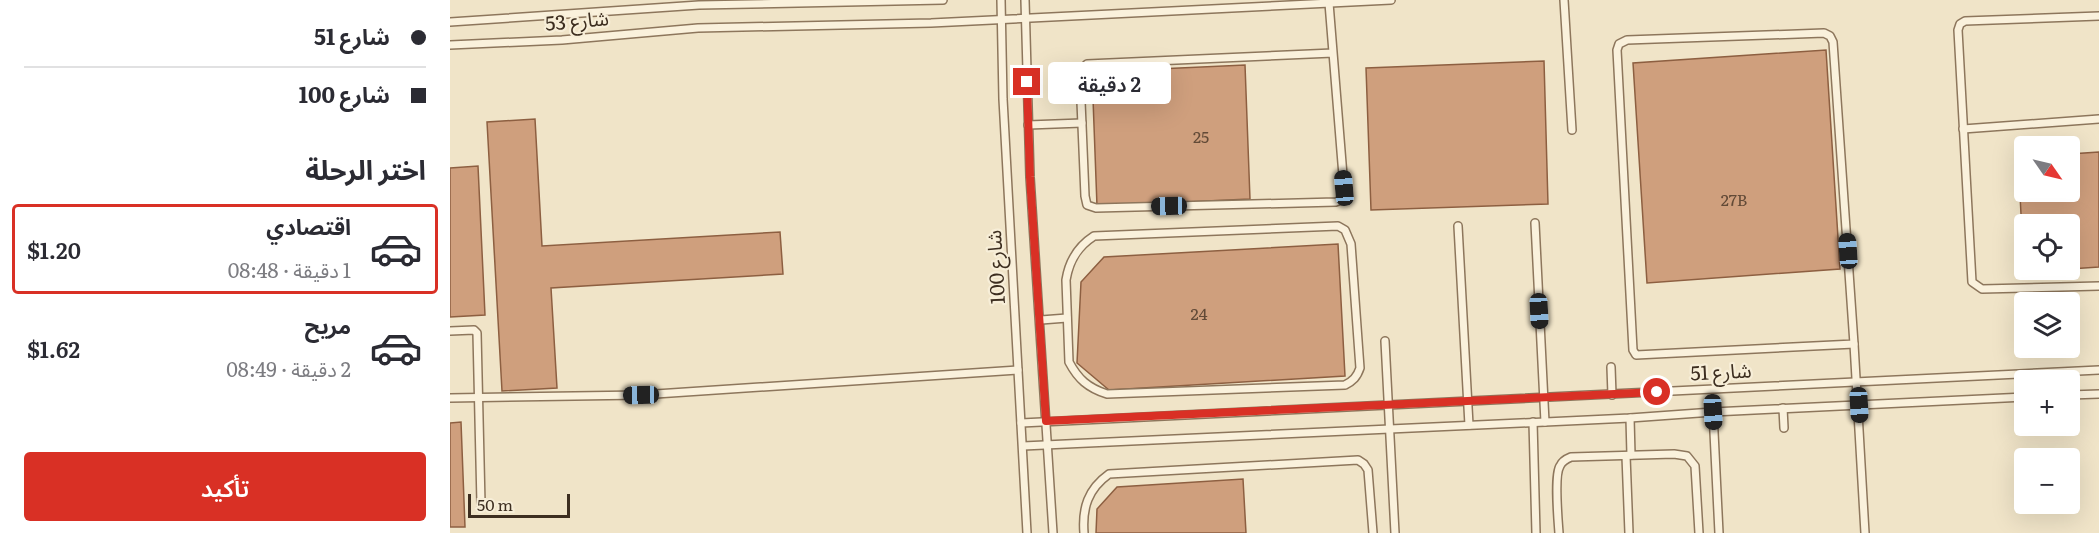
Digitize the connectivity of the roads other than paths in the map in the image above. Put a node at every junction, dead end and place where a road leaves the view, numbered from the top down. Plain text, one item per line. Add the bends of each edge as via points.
1 (943, 0) edge
2 (1001, 0) edge
3 (1025, 0) edge
4 (1391, 0) edge
5 (1564, 0) edge
6 (906, 1) edge
7 (755, 2) edge
8 (1329, 3) junction
9 (2099, 16) edge
10 (1026, 18) junction
11 (1002, 19) junction
12 (450, 22) edge
13 (450, 45) edge
14 (1334, 53) junction
15 (2099, 119) edge
16 (1082, 123) junction
17 (1028, 125) junction
18 (1963, 129) junction
19 (1572, 130) dead end
20 (1535, 223) dead end
21 (1458, 226) dead end
22 (2099, 286) edge
23 (1067, 318) junction
24 (1041, 320) junction
25 (450, 331) edge
26 (1386, 342) dead end
27 (1854, 344) junction
28 (1611, 367) dead end
29 (1018, 370) junction
30 (2099, 370) edge
31 (1857, 381) junction
32 (1612, 394) junction
33 (2099, 394) edge
34 (2080, 395) edge
35 (477, 397) junction
36 (450, 398) edge
37 (1544, 398) junction
38 (2014, 398) edge
39 (1467, 402) junction
40 (1388, 405) junction
41 (1859, 405) junction
42 (1783, 408) junction
43 (1713, 412) junction
44 (1630, 418) junction
45 (1046, 421) junction
46 (1533, 422) junction
47 (1545, 422) junction
48 (1021, 423) junction
49 (1469, 425) junction
50 (1388, 428) junction
51 (1784, 428) dead end
52 (1047, 443) junction
53 (1023, 446) junction
54 (1628, 455) junction
55 (481, 504) dead end
56 (1027, 533) edge
57 (1053, 533) edge
58 (1084, 533) edge
59 (1372, 533) edge
60 (1395, 533) edge
61 (1536, 533) edge
62 (1559, 533) edge
63 (1629, 533) edge
64 (1699, 533) edge
65 (1719, 533) edge
66 (1865, 533) edge

1 - 6 lane, شارع 53
2 - 11 lane, شارع 100
3 - 10 lane, شارع 100
4 - 8 lane, شارع 53
5 - 19 lane
6 - 7 lane, شارع 53
7 - 12 lane, شارع 53
8 - 10 lane, شارع 53
8 - 14 lane
9 - 18 lane via 1962,22 1958,30
10 - 11 lane, شارع 53
10 - 17 lane, شارع 100
11 - 13 lane, شارع 53 via 698,28
11 - 29 lane, شارع 100
14 - 16 lane via 1087,64 1080,74
14 - 16 lane via 1344,191 1336,202 1092,208 1085,199
15 - 18 lane
16 - 17 lane
17 - 24 lane, شارع 100
18 - 22 lane via 1971,279 1975,286
20 - 37 lane
21 - 39 lane
23 - 23 lane via 1068,270 1077,250 1094,236 1338,226 1345,230 1351,244 1360,368 1357,376 1345,385 1107,394 1088,386 1069,362
23 - 24 lane
24 - 45 lane, شارع 100
25 - 35 lane via 476,332
26 - 40 lane
27 - 27 lane via 1830,36 1824,33 1621,42 1617,50 1634,354
27 - 31 lane
28 - 32 lane
29 - 35 lane via 641,395
29 - 48 lane, شارع 100
30 - 31 lane, شارع 51
31 - 32 lane, شارع 51
31 - 41 lane
32 - 37 lane, شارع 51
33 - 34 lane
35 - 36 lane
35 - 55 lane
37 - 39 lane, شارع 51
37 - 47 lane
38 - 41 lane, شارع 51
39 - 40 lane, شارع 51
39 - 49 lane
40 - 45 lane, شارع 51
40 - 50 lane
41 - 42 lane, شارع 51
41 - 66 lane
42 - 43 lane, شارع 51
42 - 51 lane
43 - 44 lane, شارع 51
43 - 65 lane
44 - 47 lane, شارع 51
44 - 54 lane
45 - 48 lane, شارع 51
45 - 52 lane, شارع 100
46 - 47 lane, شارع 51
46 - 49 lane, شارع 51
46 - 61 lane
48 - 53 lane, شارع 100
49 - 50 lane, شارع 51
50 - 52 lane, شارع 51
50 - 60 lane
52 - 53 lane, شارع 51
52 - 57 lane, شارع 100
53 - 56 lane, شارع 100
54 - 62 lane via 1571,458 1561,463 1557,473
54 - 63 lane
54 - 64 lane via 1681,454 1692,460
58 - 59 lane via 1088,497 1109,474 1358,460 1368,470

